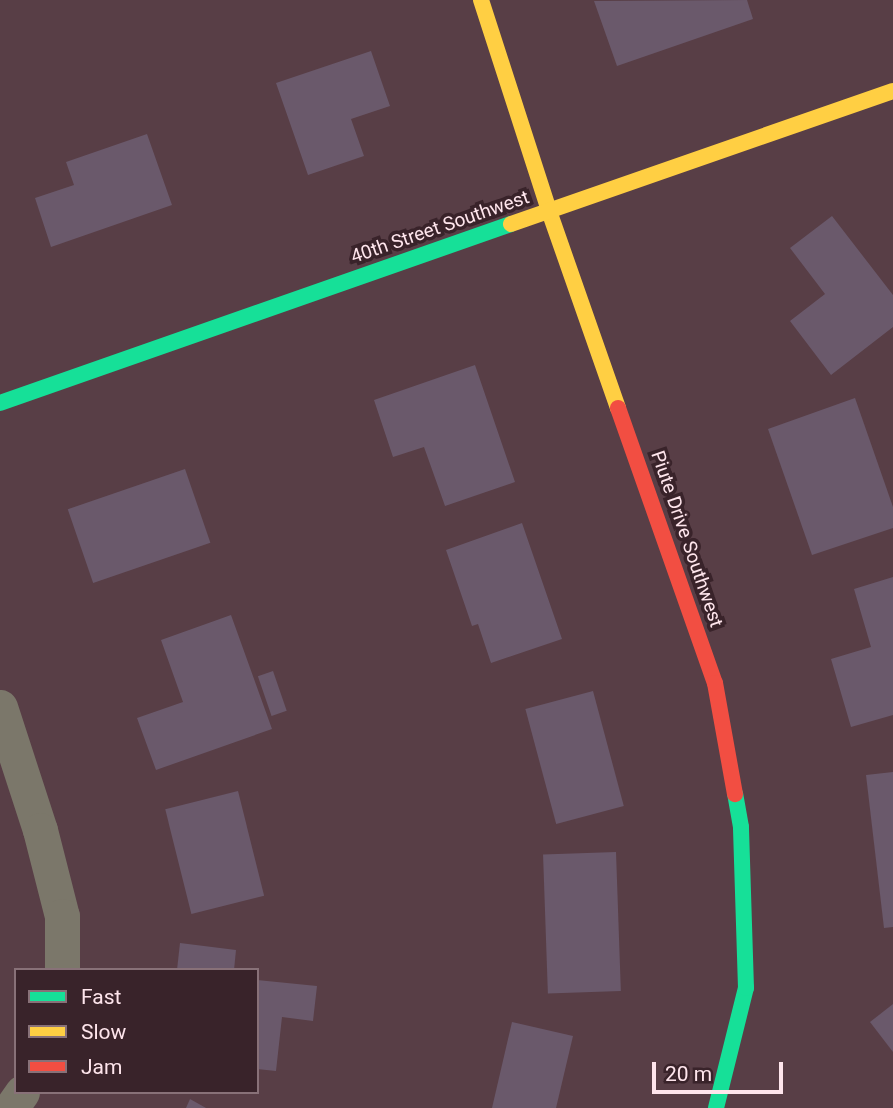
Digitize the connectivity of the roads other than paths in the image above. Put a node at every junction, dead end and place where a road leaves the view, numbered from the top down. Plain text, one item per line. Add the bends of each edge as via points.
1 (481, 0) edge
2 (893, 91) edge
3 (549, 211) junction
4 (0, 403) edge
5 (0, 707) edge
6 (62, 968) edge
7 (716, 1108) edge

1 - 3 street, Piute Drive Southwest
2 - 3 street, 40th Street Southwest
3 - 4 street, 40th Street Southwest
3 - 7 street, Piute Drive Southwest via 718,696 741,827 746,988
5 - 6 street via 62,916

